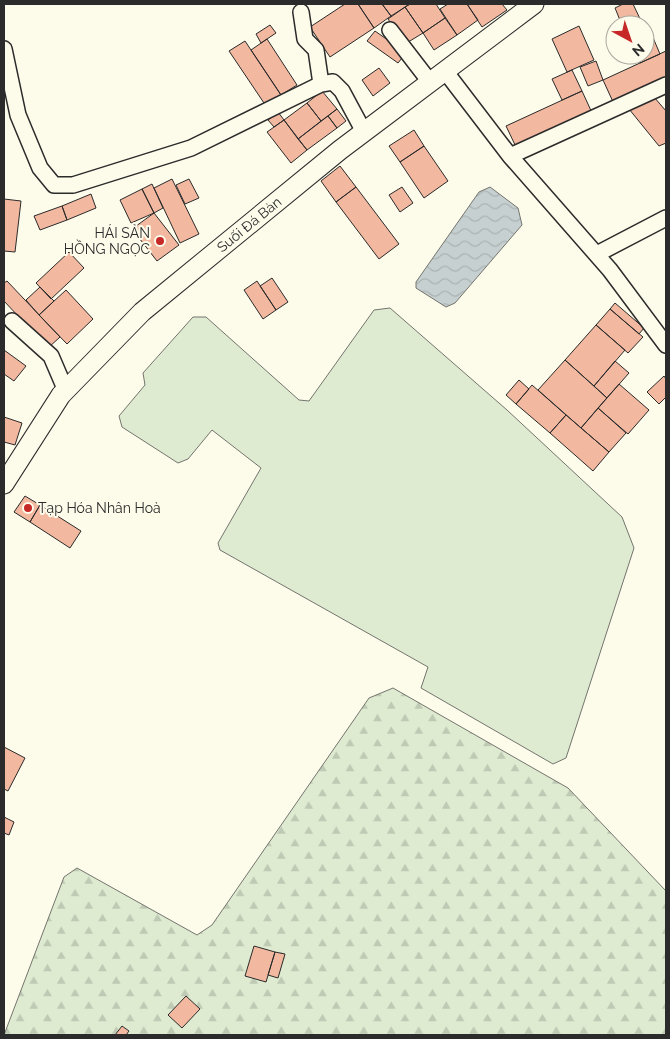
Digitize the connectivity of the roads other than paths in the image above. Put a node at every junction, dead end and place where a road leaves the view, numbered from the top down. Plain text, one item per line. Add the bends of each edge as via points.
1 (534, 4) edge
2 (301, 12) dead end
3 (390, 30) dead end
4 (4, 49) edge
5 (437, 76) junction
6 (321, 84) junction
7 (666, 85) edge
8 (364, 132) junction
9 (510, 156) junction
10 (666, 218) edge
11 (597, 254) junction
12 (12, 321) dead end
13 (666, 345) edge
14 (66, 391) junction
15 (4, 484) edge

1 - 5 street, Suối Đá Bàn
2 - 6 street via 306,39 316,50
3 - 5 street
4 - 6 street via 18,115 40,168 54,185 73,185 191,148
5 - 8 street, Suối Đá Bàn
5 - 9 street
6 - 8 street via 333,82 342,92
7 - 9 street
8 - 14 street, Suối Đá Bàn via 142,312
9 - 11 street
10 - 11 street
11 - 13 street
12 - 14 street via 51,356
14 - 15 street, Suối Đá Bàn

